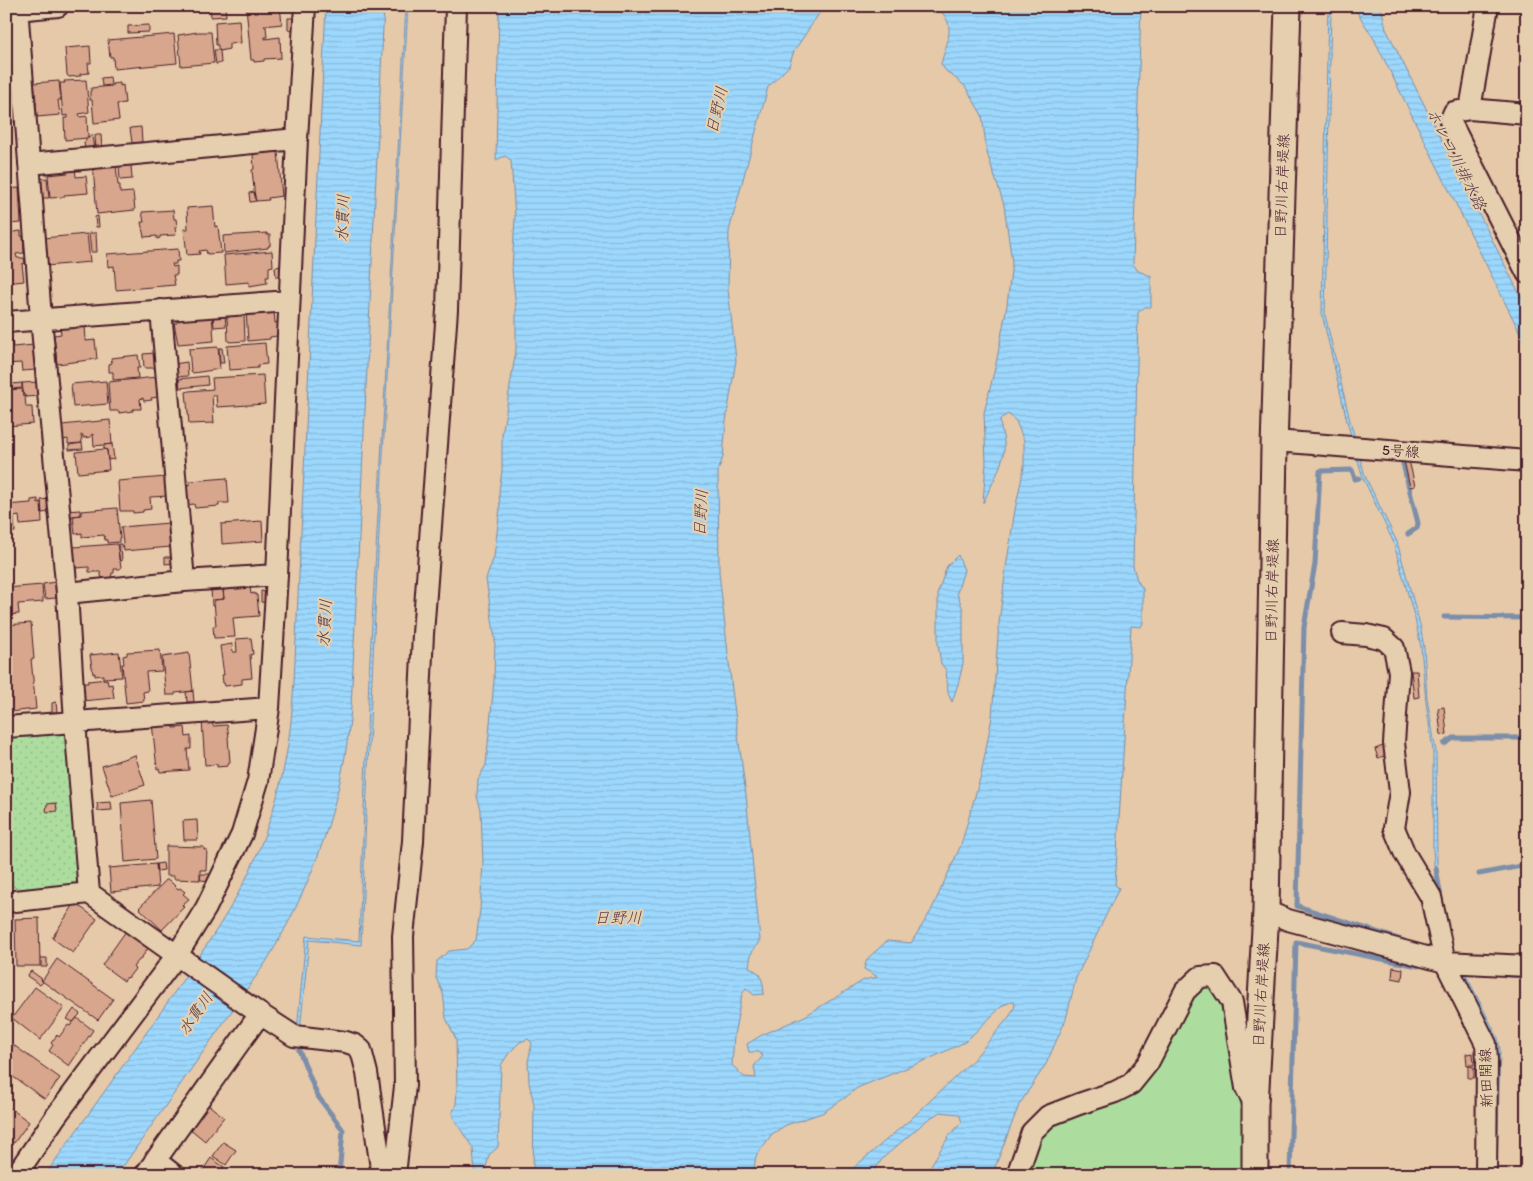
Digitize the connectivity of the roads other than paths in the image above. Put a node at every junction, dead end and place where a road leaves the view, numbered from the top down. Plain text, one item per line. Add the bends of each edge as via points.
1 (58, 6) edge
2 (305, 6) edge
3 (456, 6) edge
4 (1288, 6) edge
5 (1488, 6) edge
6 (17, 8) edge
7 (1470, 109) junction
8 (1527, 114) edge
9 (297, 139) junction
10 (29, 164) junction
11 (1518, 243) edge
12 (1527, 273) edge
13 (289, 301) junction
14 (161, 310) junction
15 (41, 318) junction
16 (6, 322) edge
17 (1274, 441) junction
18 (1527, 461) edge
19 (278, 575) junction
20 (184, 581) junction
21 (67, 593) junction
22 (1342, 633) dead end
23 (269, 708) junction
24 (75, 722) junction
25 (6, 727) edge
26 (89, 893) junction
27 (6, 902) edge
28 (1266, 911) junction
29 (180, 957) junction
30 (1445, 962) junction
31 (1527, 966) edge
32 (252, 1009) junction
33 (1255, 1105) junction
34 (150, 1168) edge
35 (16, 1175) edge
36 (174, 1175) edge
37 (382, 1175) edge
38 (395, 1175) edge
39 (1017, 1175) edge
40 (1255, 1175) edge
41 (1486, 1175) edge

1 - 6 street
2 - 9 street
3 - 38 street via 447,310 403,936 405,1086
4 - 17 street, 日野川右岸堤線
5 - 7 street
6 - 10 street
7 - 8 street
7 - 11 street via 1454,112 1450,121
9 - 10 street
9 - 13 street
10 - 15 street
11 - 12 street
13 - 14 street
13 - 19 street
14 - 15 street
14 - 20 street
15 - 16 street
15 - 21 street
17 - 18 street, 5号線
17 - 28 street, 日野川右岸堤線
19 - 20 street
19 - 23 street
20 - 21 street
21 - 24 street
22 - 30 street, 新田開線 via 1384,639 1394,648 1399,672 1394,743 1400,792 1394,828 1405,854 1431,897
23 - 24 street
23 - 29 street via 258,781 242,834
24 - 25 street
24 - 26 street
26 - 27 street
26 - 29 street
28 - 30 street via 1288,920
28 - 33 street, 日野川右岸堤線
29 - 32 street
29 - 35 street via 56,1116
30 - 31 street
30 - 41 street, 新田開線 via 1486,1044
32 - 34 street
32 - 37 street via 294,1036 346,1042 361,1050
33 - 39 street via 1246,1088 1232,1002 1215,976 1200,977 1185,991 1148,1064 1131,1084 1048,1116 1032,1132
33 - 40 street, 日野川右岸堤線
34 - 36 street

